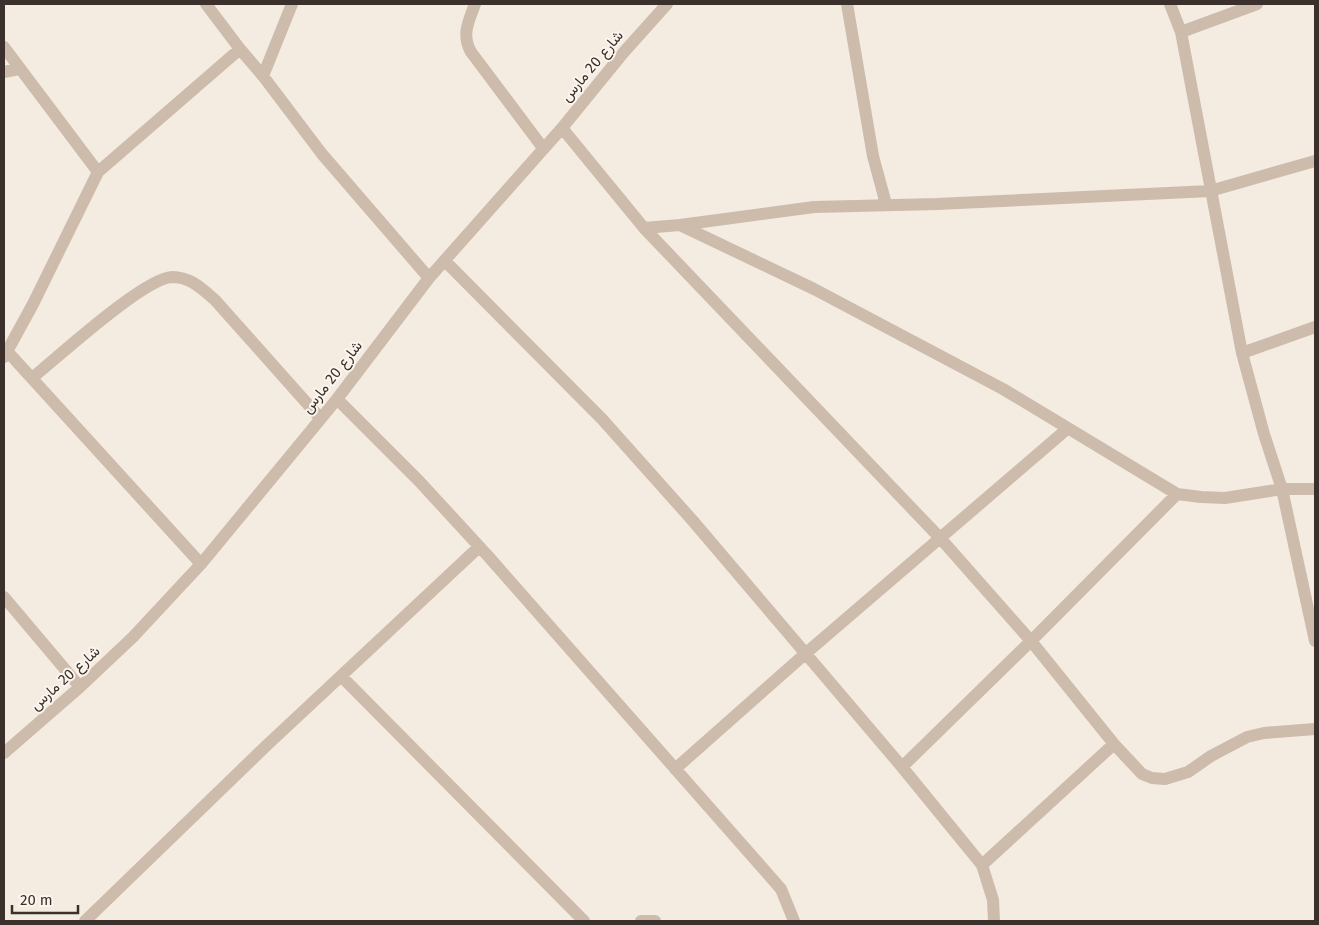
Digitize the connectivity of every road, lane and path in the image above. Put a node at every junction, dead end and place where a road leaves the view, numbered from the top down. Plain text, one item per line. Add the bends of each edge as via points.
1 (206, 4) edge
2 (292, 4) edge
3 (475, 4) edge
4 (666, 4) edge
5 (847, 4) edge
6 (1170, 4) edge
7 (1257, 4) edge
8 (1181, 32) junction
9 (4, 47) edge
10 (240, 49) junction
11 (19, 69) junction
12 (4, 72) edge
13 (263, 76) junction
14 (562, 128) junction
15 (543, 148) junction
16 (1315, 161) edge
17 (98, 172) junction
18 (1210, 191) junction
19 (886, 204) junction
20 (680, 225) junction
21 (644, 228) junction
22 (445, 261) junction
23 (429, 278) junction
24 (1315, 327) edge
25 (1242, 353) junction
26 (6, 354) edge
27 (32, 378) junction
28 (337, 399) junction
29 (320, 418) junction
30 (1068, 429) junction
31 (1315, 488) edge
32 (1282, 489) junction
33 (1177, 494) junction
34 (941, 539) junction
35 (479, 547) junction
36 (201, 564) junction
37 (4, 597) edge
38 (1031, 641) junction
39 (1315, 641) edge
40 (805, 654) junction
41 (341, 676) junction
42 (80, 687) junction
43 (1315, 729) edge
44 (1114, 744) junction
45 (4, 753) edge
46 (902, 767) junction
47 (675, 769) junction
48 (982, 865) junction
49 (85, 921) edge
50 (584, 921) edge
51 (641, 921) edge
52 (655, 921) edge
53 (794, 921) edge
54 (994, 921) edge

1 - 10 street
2 - 13 street
3 - 15 street via 465,36 466,44
4 - 14 street, شارع 20 مارس
5 - 19 street via 873,156
6 - 8 street
7 - 8 street
8 - 18 street
9 - 11 street
10 - 13 street
10 - 17 street
11 - 12 street
11 - 17 street
13 - 23 street via 322,154
14 - 15 street, شارع 20 مارس
14 - 21 street
15 - 22 street, شارع 20 مارس
16 - 18 street
17 - 26 street
18 - 19 street
18 - 25 street
19 - 20 street via 814,207
20 - 21 street
20 - 30 street via 910,339 1003,389
21 - 34 street
22 - 23 street, شارع 20 مارس
22 - 40 street via 602,419
23 - 28 street, شارع 20 مارس
24 - 25 street
25 - 32 street
26 - 27 street
27 - 29 street via 152,283 170,277 184,278 198,284 215,300
27 - 36 street
28 - 29 street, شارع 20 مارس
28 - 35 street
29 - 36 street, شارع 20 مارس
30 - 33 street
30 - 34 street
31 - 32 street
32 - 33 street via 1225,498
32 - 39 street
33 - 38 street
34 - 38 street
34 - 40 street
35 - 41 street
35 - 47 street
36 - 42 street, شارع 20 مارس via 133,637
37 - 42 street
38 - 44 street
38 - 46 street
40 - 46 street
40 - 47 street
41 - 49 street
41 - 50 street
42 - 45 street, شارع 20 مارس
43 - 44 street via 1247,736 1188,772 1165,779 1142,774
44 - 48 street
46 - 48 street
47 - 53 street via 781,889
48 - 54 street via 993,900
51 - 52 street

